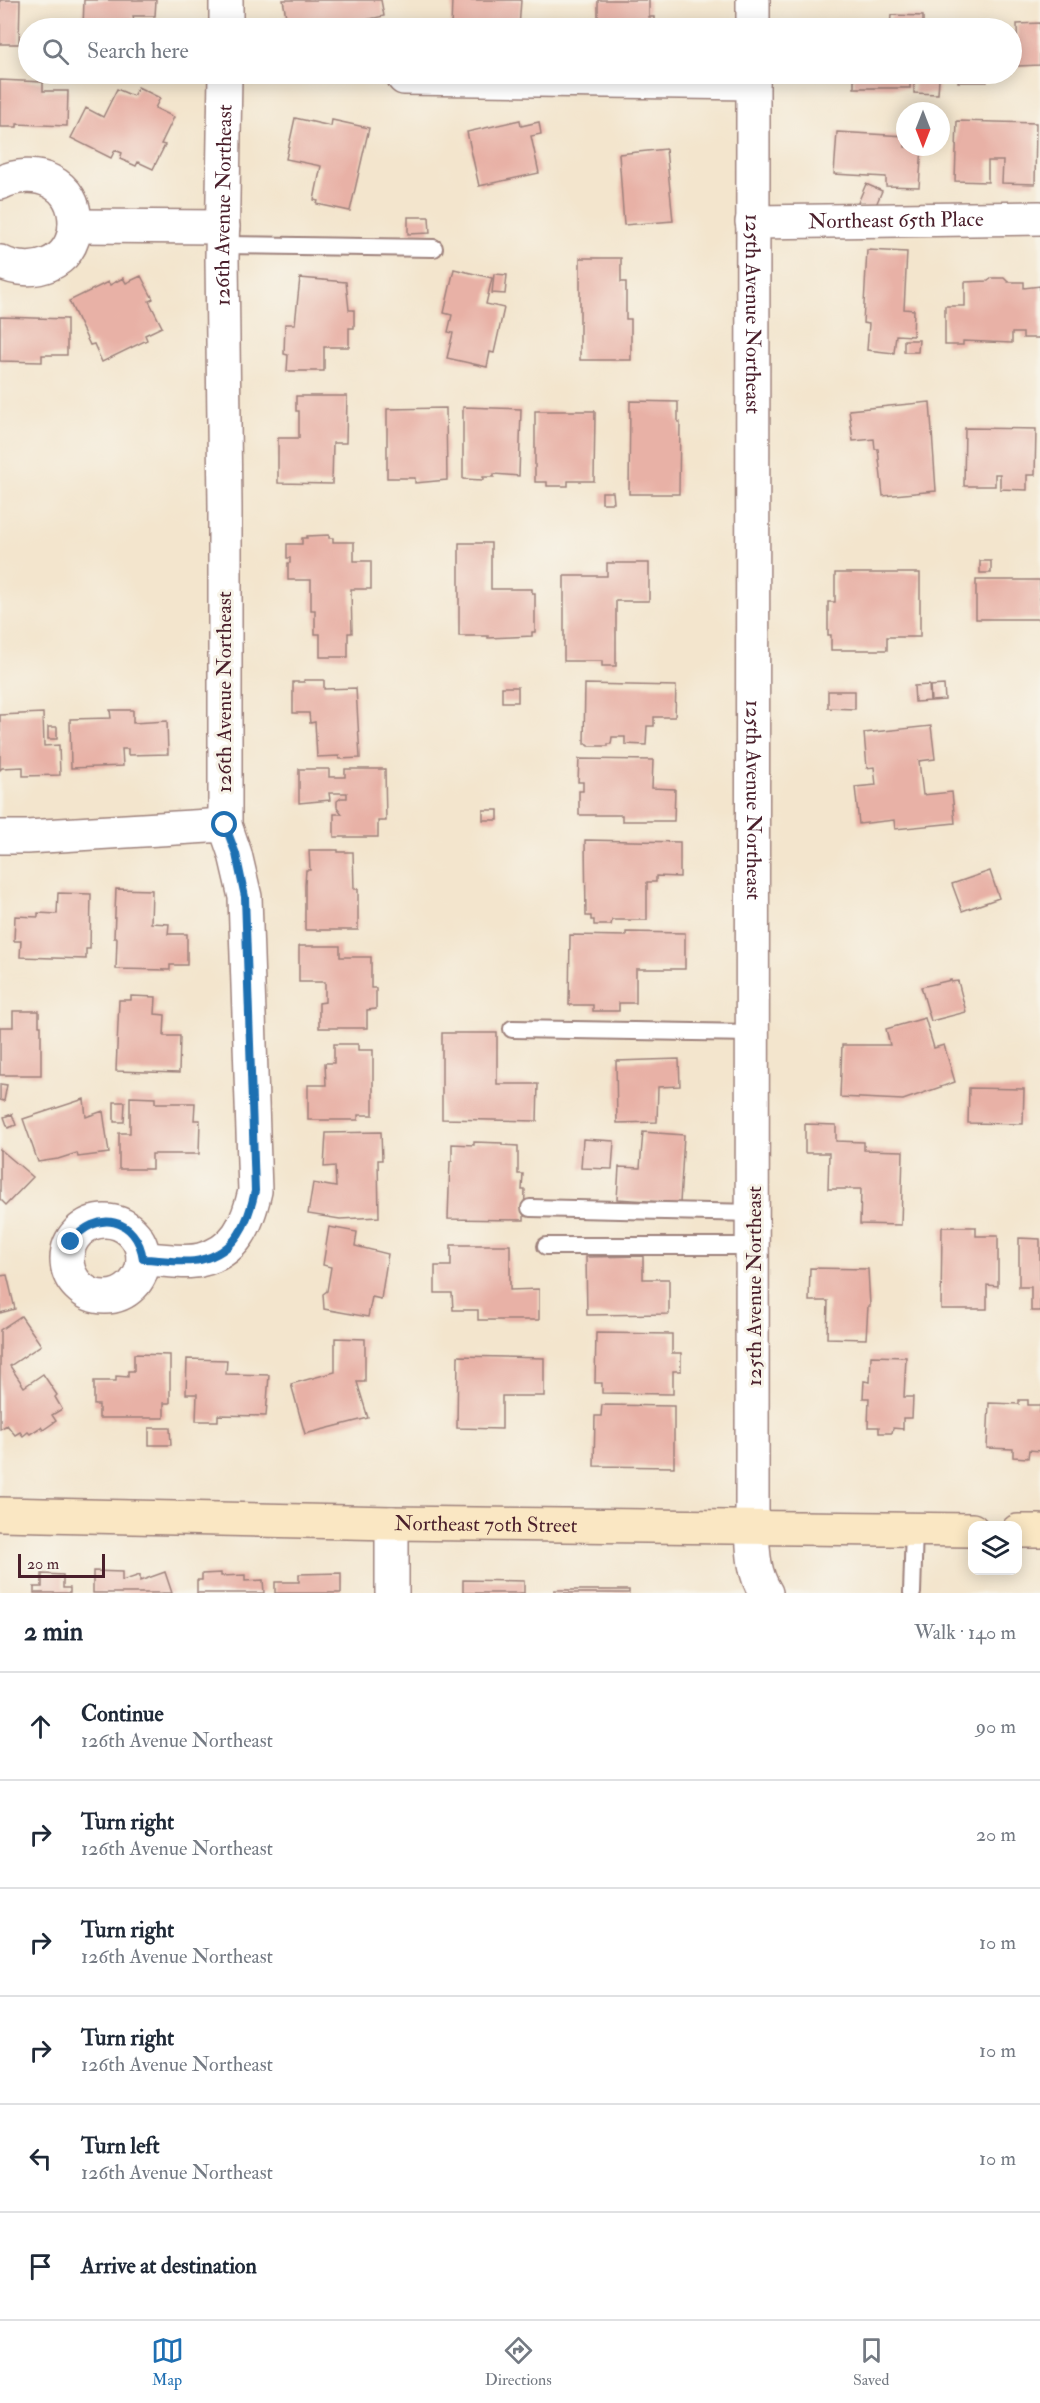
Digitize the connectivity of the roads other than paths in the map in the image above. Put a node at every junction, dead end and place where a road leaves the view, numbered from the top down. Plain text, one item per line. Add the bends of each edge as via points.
1 (226, 0) edge
2 (753, 0) edge
3 (226, 18) edge
4 (753, 18) edge
5 (225, 84) edge
6 (753, 84) edge
7 (0, 183) edge
8 (1040, 218) edge
9 (752, 222) junction
10 (75, 226) junction
11 (223, 236) junction
12 (434, 248) dead end
13 (0, 262) edge
14 (225, 825) junction
15 (0, 837) edge
16 (512, 1029) dead end
17 (754, 1033) junction
18 (530, 1208) dead end
19 (755, 1213) junction
20 (546, 1246) dead end
21 (755, 1246) junction
22 (143, 1259) dead end
23 (0, 1514) edge
24 (392, 1522) junction
25 (752, 1527) junction
26 (914, 1529) junction
27 (968, 1530) edge
28 (1022, 1531) edge
29 (1040, 1531) edge
30 (392, 1593) edge
31 (766, 1593) edge
32 (912, 1593) edge

1 - 3 street
2 - 4 street
5 - 11 street, 126th Avenue Northeast
6 - 9 street, 125th Avenue Northeast
7 - 10 street via 29,174 57,185 74,210
8 - 9 street, Northeast 65th Place
9 - 17 street, 125th Avenue Northeast
10 - 11 street
10 - 13 street via 62,256 48,265 33,270 16,269
11 - 12 lane
11 - 14 street, 126th Avenue Northeast
14 - 15 street
14 - 22 street, 126th Avenue Northeast via 245,897 255,1191 242,1232 227,1249 199,1261
16 - 17 lane
17 - 19 street, 125th Avenue Northeast
18 - 19 lane
19 - 21 street, 125th Avenue Northeast
20 - 21 lane
21 - 25 street, 125th Avenue Northeast
23 - 24 main road, Northeast 70th Street
24 - 25 main road, Northeast 70th Street
24 - 30 street
25 - 26 main road, Northeast 70th Street
25 - 31 street, 125th Avenue Northeast via 753,1558
26 - 27 main road, Northeast 70th Street
26 - 32 lane
28 - 29 main road

